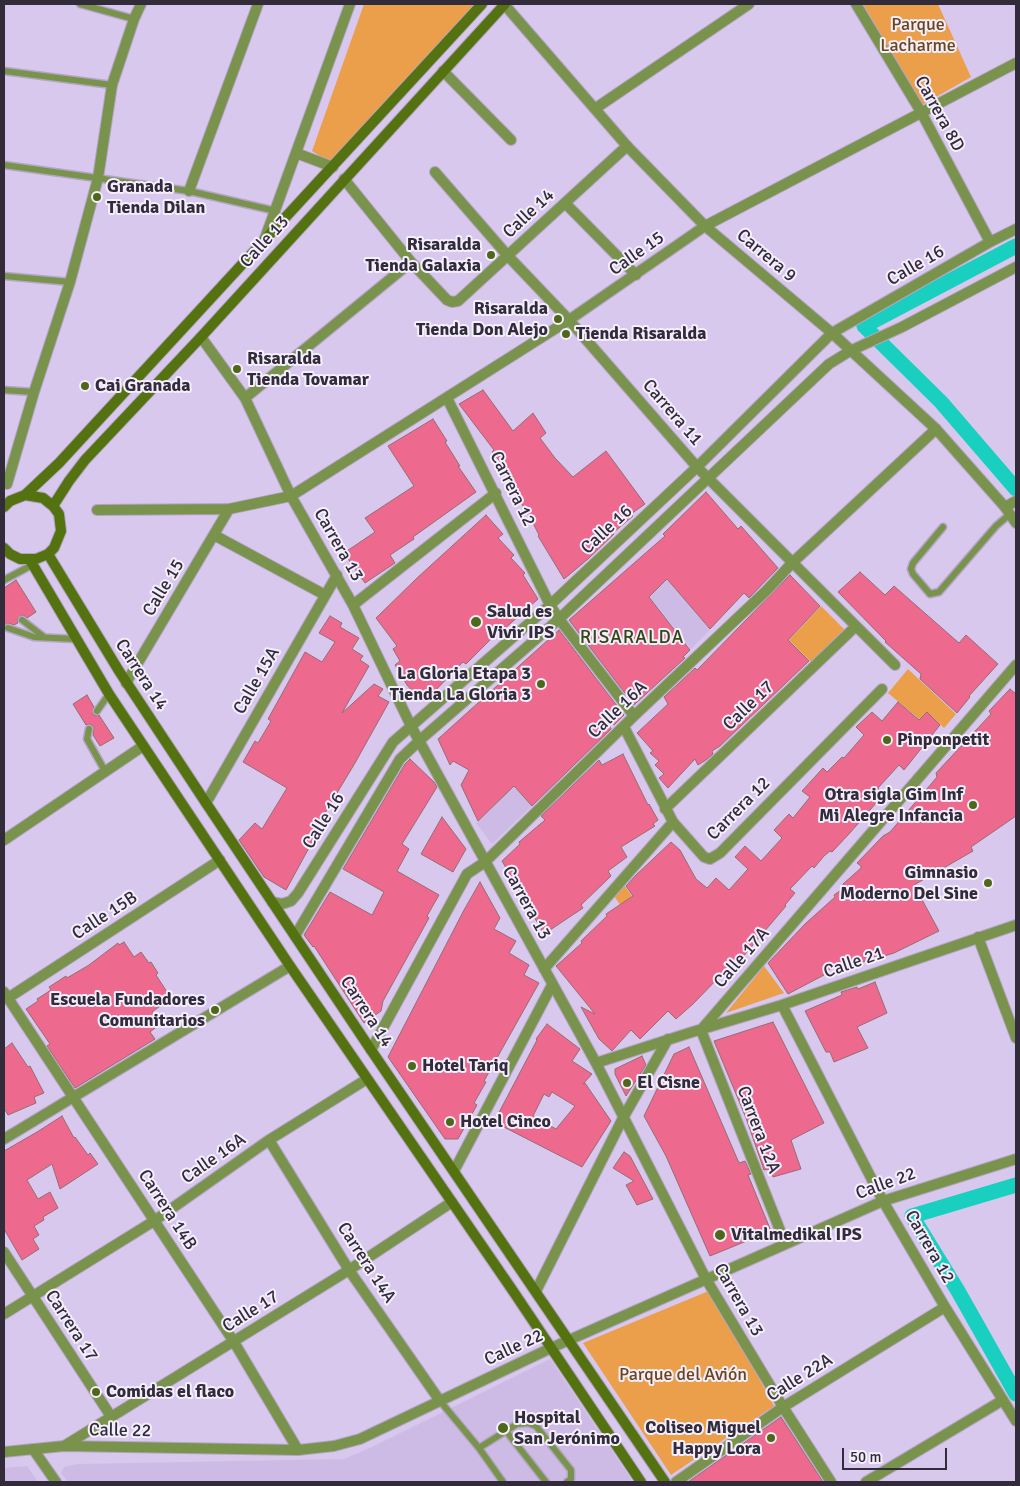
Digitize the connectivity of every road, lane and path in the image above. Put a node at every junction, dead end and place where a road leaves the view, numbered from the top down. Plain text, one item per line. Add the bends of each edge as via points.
1 (80, 4) edge
2 (141, 4) edge
3 (258, 4) edge
4 (350, 4) edge
5 (482, 4) edge
6 (505, 4) edge
7 (749, 4) edge
8 (856, 4) edge
9 (134, 19) junction
10 (1016, 63) edge
11 (4, 71) edge
12 (443, 72) junction
13 (112, 85) junction
14 (596, 108) junction
15 (921, 112) junction
16 (511, 140) dead end
17 (627, 146) junction
18 (296, 153) junction
19 (4, 165) edge
20 (333, 167) junction
21 (435, 172) dead end
22 (98, 178) junction
23 (344, 179) junction
24 (189, 191) junction
25 (565, 203) junction
26 (276, 211) junction
27 (704, 226) junction
28 (1016, 229) edge
29 (990, 242) junction
30 (264, 243) junction
31 (508, 256) junction
32 (410, 262) junction
33 (1016, 267) edge
34 (636, 275) junction
35 (4, 276) edge
36 (70, 282) junction
37 (569, 320) junction
38 (832, 333) junction
39 (201, 337) junction
40 (850, 351) junction
41 (4, 390) edge
42 (34, 392) junction
43 (245, 398) junction
44 (447, 398) junction
45 (936, 429) junction
46 (698, 467) junction
47 (708, 478) junction
48 (7, 484) dead end
49 (496, 493) junction
50 (25, 495) junction
51 (291, 496) junction
52 (1016, 501) edge
53 (53, 506) junction
54 (4, 507) edge
55 (229, 509) junction
56 (97, 510) dead end
57 (1007, 510) junction
58 (1016, 524) edge
59 (943, 528) dead end
60 (214, 535) junction
61 (4, 548) edge
62 (48, 554) junction
63 (31, 562) junction
64 (792, 563) junction
65 (337, 575) junction
66 (6, 579) edge
67 (4, 587) edge
68 (325, 595) junction
69 (353, 605) junction
70 (550, 605) junction
71 (559, 619) junction
72 (22, 620) dead end
73 (856, 626) junction
74 (8, 628) dead end
75 (45, 638) junction
76 (75, 639) junction
77 (895, 665) dead end
78 (1016, 665) edge
79 (126, 683) junction
80 (882, 689) dead end
81 (109, 694) junction
82 (97, 711) dead end
83 (634, 716) junction
84 (411, 726) junction
85 (624, 727) junction
86 (89, 729) dead end
87 (420, 740) junction
88 (143, 746) junction
89 (105, 772) junction
90 (206, 803) junction
91 (665, 809) junction
92 (673, 822) junction
93 (4, 840) edge
94 (220, 860) junction
95 (485, 862) junction
96 (272, 902) junction
97 (1016, 926) edge
98 (295, 936) junction
99 (978, 937) junction
100 (290, 966) junction
101 (544, 969) junction
102 (552, 984) junction
103 (6, 995) edge
104 (782, 1005) junction
105 (1013, 1020) edge
106 (701, 1030) junction
107 (1016, 1038) edge
108 (668, 1039) junction
109 (371, 1050) junction
110 (596, 1063) junction
111 (368, 1080) junction
112 (72, 1097) junction
113 (623, 1118) junction
114 (4, 1139) edge
115 (269, 1140) junction
116 (1016, 1159) edge
117 (454, 1171) junction
118 (883, 1200) junction
119 (452, 1202) junction
120 (154, 1221) junction
121 (785, 1243) junction
122 (4, 1252) edge
123 (349, 1270) junction
124 (706, 1279) junction
125 (536, 1291) junction
126 (32, 1296) junction
127 (946, 1307) junction
128 (4, 1314) edge
129 (569, 1340) junction
130 (234, 1342) junction
131 (551, 1348) junction
132 (1003, 1400) junction
133 (440, 1401) junction
134 (783, 1407) junction
135 (112, 1418) junction
136 (1016, 1421) edge
137 (506, 1431) junction
138 (64, 1446) junction
139 (479, 1448) junction
140 (33, 1449) junction
141 (298, 1450) junction
142 (4, 1452) edge
143 (56, 1482) edge
144 (504, 1482) edge
145 (546, 1482) edge
146 (567, 1482) edge
147 (642, 1482) edge
148 (665, 1482) edge
149 (676, 1482) edge
150 (831, 1482) edge
151 (866, 1482) edge

1 - 9 lane
2 - 9 street
3 - 24 street
4 - 18 street
5 - 20 main road, Calle 13
6 - 12 main road, Calle 13
6 - 14 street, Carrera 9
7 - 14 street
8 - 15 street, Carrera 8D
9 - 13 street
10 - 15 street, Calle 15
11 - 13 lane
12 - 16 street
12 - 23 main road, Calle 13
13 - 22 street
14 - 17 street, Carrera 9
15 - 27 street, Calle 15
15 - 29 street, Carrera 8D
17 - 25 street, Calle 14
17 - 27 street, Carrera 9
18 - 20 street
18 - 26 street
19 - 22 lane
20 - 30 main road, Calle 13
21 - 31 street, Carrera 11
22 - 24 lane
22 - 36 street
23 - 32 street
23 - 39 main road, Calle 13
24 - 26 lane
25 - 31 street, Calle 14
25 - 34 street
26 - 30 street
27 - 34 street, Calle 15
27 - 38 street, Carrera 9
28 - 29 street, Calle 16
29 - 38 street, Calle 16
30 - 50 main road, Calle 13 via 66,456
31 - 32 street, Calle 14 via 458,301 452,302
31 - 37 street, Carrera 11
32 - 43 street
33 - 40 street, Calle 16
34 - 37 street, Calle 15
35 - 36 lane
36 - 42 street
37 - 44 street, Calle 15
37 - 46 street, Carrera 11
38 - 40 street, Carrera 9
38 - 46 street, Calle 16
39 - 43 street, Carrera 13
39 - 53 main road, Calle 13 via 85,460
40 - 45 street, Carrera 9
40 - 47 street, Calle 16 via 829,364
41 - 42 lane
42 - 48 street
43 - 51 street, Carrera 13
44 - 49 street, Carrera 12
44 - 51 street, Calle 15
45 - 57 street, Carrera 9
45 - 64 street, Calle 16A
46 - 47 street, Carrera 11
46 - 70 street, Calle 16
47 - 64 street, Carrera 11
47 - 71 street, Calle 16
49 - 69 street
49 - 70 street, Carrera 12
50 - 53 main road via 44,498
50 - 54 main road, Calle 13
51 - 55 street
51 - 65 street, Carrera 13
52 - 57 street
53 - 62 main road via 61,532
55 - 56 street
55 - 60 street, Calle 15
57 - 58 street, Carrera 9
57 - 59 lane via 940,592 930,594 911,569
60 - 68 street
60 - 79 street, Calle 15
61 - 63 main road via 10,554
62 - 63 main road
62 - 79 main road, Carrera 14
63 - 66 lane
63 - 76 main road, Carrera 14
64 - 73 street, Carrera 11
64 - 83 street, Calle 16A
65 - 68 street, Calle 15A
65 - 69 street, Carrera 13
66 - 67 lane
68 - 90 street, Calle 15A
69 - 84 street, Carrera 13
70 - 71 street, Carrera 12
70 - 84 street, Calle 16
71 - 83 street, Carrera 12
71 - 87 street, Calle 16
72 - 75 lane
73 - 77 street, Carrera 11
73 - 91 street, Calle 17
74 - 75 lane
75 - 76 lane
76 - 81 main road, Carrera 14
78 - 106 street, Calle 17A
79 - 90 main road, Carrera 14
80 - 92 street, Carrera 12 via 720,853 710,859 704,857
81 - 82 lane
81 - 88 main road, Carrera 14
83 - 85 street, Calle 16A
84 - 87 street, Carrera 13
84 - 96 street, Calle 16 via 392,742 298,893 291,901 282,904
85 - 91 street, Carrera 12
85 - 95 street, Calle 16A
86 - 89 lane via 87,739
87 - 95 street, Carrera 13
87 - 98 street, Calle 16 via 400,759
88 - 89 street
88 - 94 main road, Carrera 14
89 - 93 street
90 - 96 main road, Carrera 14
91 - 92 street, Carrera 12
92 - 101 street
94 - 100 main road, Carrera 14
94 - 103 street, Calle 15B
95 - 101 street, Carrera 13
95 - 109 street, Calle 16A via 467,874
96 - 98 main road, Carrera 14
97 - 99 street, Calle 21
98 - 109 main road, Carrera 14
99 - 104 street, Calle 21
99 - 105 street
100 - 111 main road, Carrera 14
100 - 112 street
101 - 102 street, Carrera 13
102 - 110 street, Carrera 13
102 - 117 street
103 - 112 street, Carrera 14B
104 - 106 street, Calle 21
104 - 118 street, Carrera 12
105 - 107 street
106 - 108 street
106 - 121 street, Carrera 12A
108 - 110 street
108 - 113 street
109 - 117 main road, Carrera 14
110 - 113 street, Carrera 13
111 - 115 street, Calle 16A
111 - 119 main road, Carrera 14
112 - 114 street
112 - 120 street, Carrera 14B
113 - 124 street, Carrera 13
113 - 125 street
115 - 120 street, Calle 16A
115 - 123 street, Carrera 14A
116 - 118 street, Calle 22
117 - 125 main road, Carrera 14
118 - 121 street, Calle 22
118 - 127 street, Carrera 12
119 - 123 street, Calle 17
119 - 131 main road, Carrera 14
120 - 126 street, Calle 16A
120 - 130 street, Carrera 14B
121 - 124 street, Calle 22
122 - 126 street, Carrera 17
123 - 130 street, Calle 17
123 - 133 street, Carrera 14A
124 - 129 street, Calle 22
124 - 134 street, Carrera 13
125 - 129 main road, Carrera 14
126 - 128 street, Calle 16A
126 - 135 street, Carrera 17
127 - 132 street, Carrera 12
127 - 134 street, Calle 22A
129 - 131 street, Calle 22
129 - 148 main road, Carrera 14
130 - 135 street, Calle 17
130 - 141 street, Carrera 14B
131 - 133 street, Calle 22
131 - 147 main road, Carrera 14
132 - 136 street, Carrera 12
132 - 151 street
133 - 139 lane
133 - 141 street, Calle 22 via 360,1439
134 - 149 street, Calle 22A
134 - 150 street, Carrera 13
135 - 138 street, Calle 17
137 - 139 lane
137 - 145 lane
137 - 146 lane via 517,1424 536,1426 571,1470 571,1479
138 - 140 street, Calle 22
138 - 141 street, Calle 22
139 - 144 lane
140 - 142 street, Calle 22
140 - 143 street

